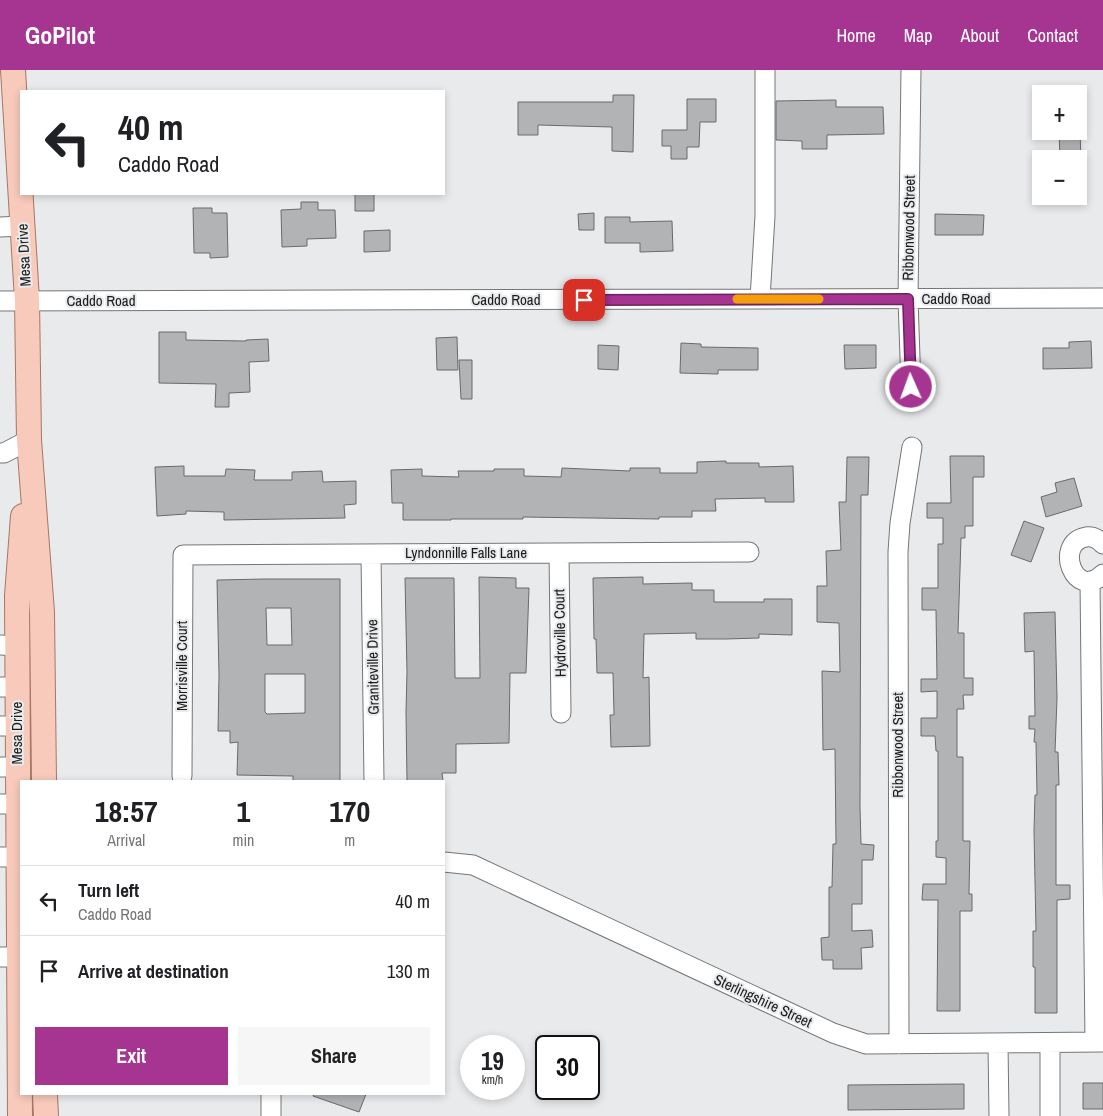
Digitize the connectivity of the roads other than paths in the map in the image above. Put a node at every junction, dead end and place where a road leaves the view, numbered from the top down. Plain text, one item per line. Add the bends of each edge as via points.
1 (13, 70) edge
2 (765, 70) edge
3 (911, 70) edge
4 (11, 227) edge
5 (1103, 298) edge
6 (760, 299) junction
7 (908, 299) junction
8 (26, 300) junction
9 (0, 301) edge
10 (911, 387) dead end
11 (29, 440) junction
12 (912, 447) dead end
13 (0, 453) edge
14 (1103, 544) edge
15 (749, 552) dead end
16 (559, 553) junction
17 (371, 554) junction
18 (183, 555) joint
19 (1097, 577) edge
20 (8, 646) edge
21 (8, 687) edge
22 (561, 713) dead end
23 (9, 726) edge
24 (9, 767) edge
25 (182, 776) dead end
26 (44, 780) edge
27 (374, 780) edge
28 (9, 804) edge
29 (13, 857) edge
30 (445, 862) edge
31 (9, 957) edge
32 (1099, 1042) edge
33 (1050, 1043) junction
34 (899, 1044) junction
35 (998, 1044) junction
36 (45, 1095) edge
37 (272, 1095) edge
38 (20, 1116) edge
39 (46, 1116) edge
40 (271, 1116) edge
41 (999, 1116) edge
42 (1050, 1116) edge

1 - 4 main road, Mesa Drive
2 - 6 street via 765,216
3 - 7 street, Ribbonwood Street
4 - 8 main road, Mesa Drive
5 - 7 street, Caddo Road
6 - 7 street, Caddo Road
6 - 8 street, Caddo Road
7 - 10 street, Ribbonwood Street
8 - 9 street, Caddo Road
8 - 11 main road, Mesa Drive
11 - 13 street
11 - 20 main road, Mesa Drive via 16,596
11 - 26 main road, Mesa Drive via 42,612
12 - 34 street, Ribbonwood Street via 898,552
14 - 19 street via 1092,536 1083,537 1076,542 1069,559 1078,578
15 - 16 street, Lyndonnille Falls Lane
16 - 17 street, Lyndonnille Falls Lane
16 - 22 street, Hydroville Court
17 - 18 street, Lyndonnille Falls Lane
17 - 27 street, Graniteville Drive
18 - 25 street, Morrisville Court
19 - 32 street
20 - 21 main road, Mesa Drive
21 - 23 main road, Mesa Drive
23 - 24 main road, Mesa Drive
24 - 28 main road, Mesa Drive
28 - 29 main road, Mesa Drive
29 - 31 main road, Mesa Drive
30 - 34 street, Sterlingshire Street via 474,865 833,1033 866,1044
31 - 38 main road, Mesa Drive
32 - 33 street, Sterlingshire Street
33 - 35 street, Sterlingshire Street
33 - 42 street
34 - 35 street, Sterlingshire Street
35 - 41 street
36 - 39 main road
37 - 40 street

